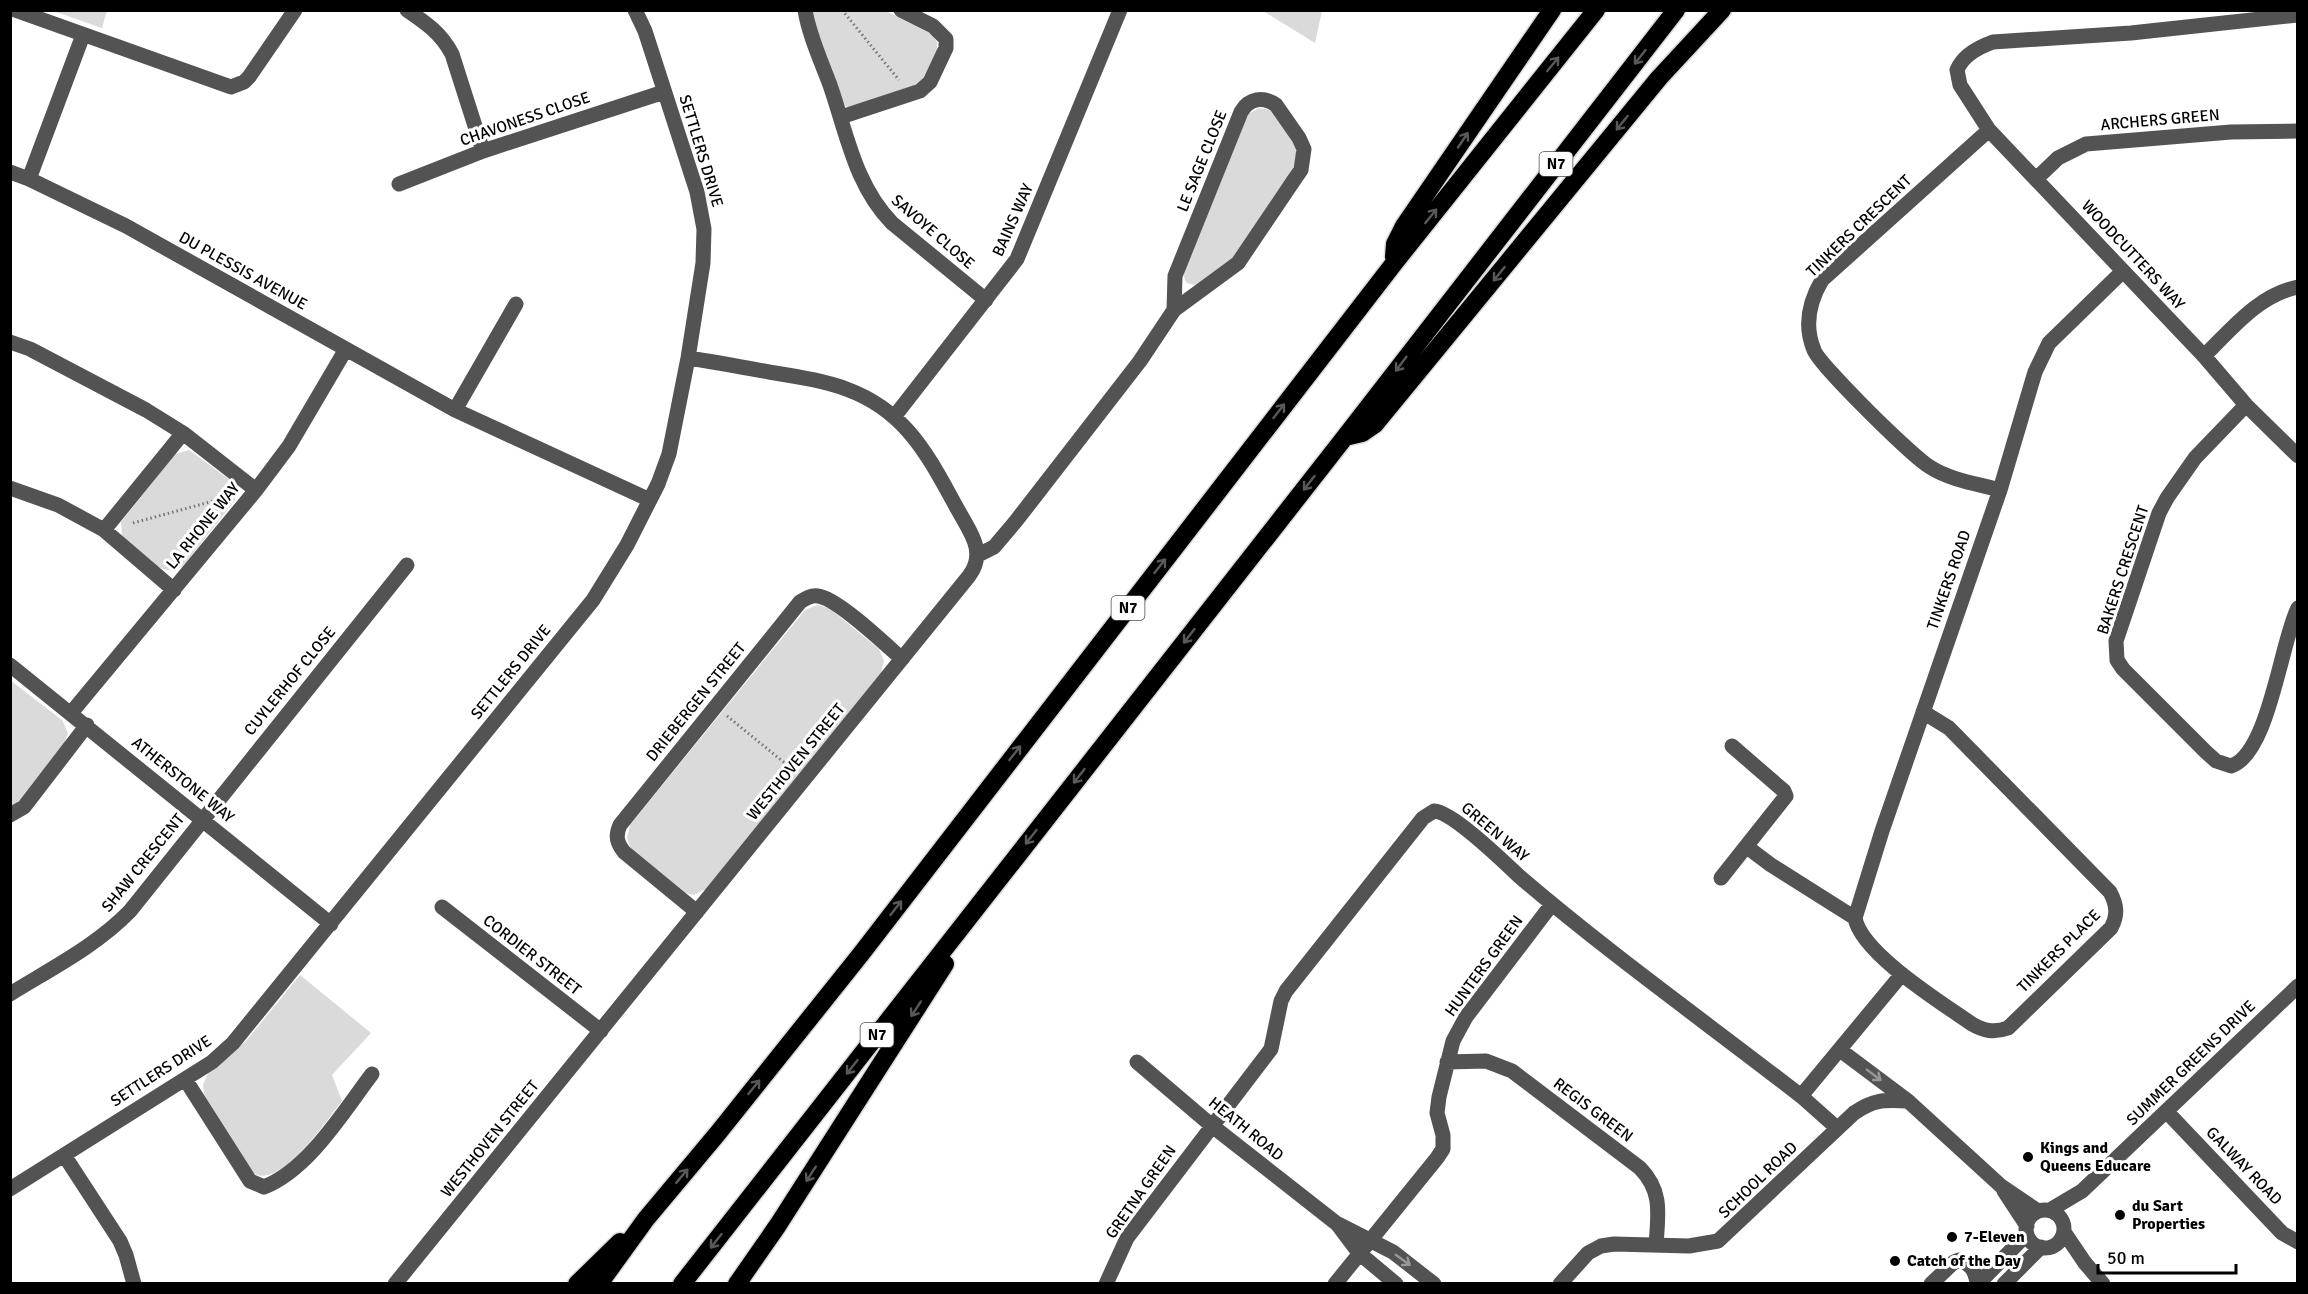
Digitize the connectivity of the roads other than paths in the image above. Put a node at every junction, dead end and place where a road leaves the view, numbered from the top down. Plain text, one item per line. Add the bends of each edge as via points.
1 (15, 10) edge
2 (295, 10) edge
3 (407, 10) edge
4 (634, 10) edge
5 (805, 10) edge
6 (901, 10) edge
7 (1120, 10) edge
8 (1552, 10) edge
9 (1596, 10) edge
10 (1676, 10) edge
11 (1722, 10) edge
12 (2298, 15) edge
13 (83, 35) junction
14 (664, 92) junction
15 (841, 117) junction
16 (1989, 130) junction
17 (2298, 131) edge
18 (483, 151) junction
19 (10, 172) edge
20 (29, 179) junction
21 (2036, 179) junction
22 (399, 184) dead end
23 (1395, 261) junction
24 (2122, 272) junction
25 (2298, 287) edge
26 (986, 300) junction
27 (516, 304) dead end
28 (1174, 310) junction
29 (10, 342) edge
30 (346, 349) junction
31 (2204, 356) junction
32 (688, 358) junction
33 (2246, 405) junction
34 (455, 410) junction
35 (894, 417) junction
36 (183, 433) junction
37 (1345, 437) junction
38 (2298, 456) edge
39 (10, 488) edge
40 (256, 490) junction
41 (2000, 490) junction
42 (650, 500) junction
43 (104, 530) junction
44 (978, 555) junction
45 (406, 565) dead end
46 (174, 590) junction
47 (2298, 608) edge
48 (902, 658) junction
49 (10, 665) edge
50 (1923, 712) junction
51 (71, 713) junction
52 (87, 725) junction
53 (1732, 746) dead end
54 (10, 815) edge
55 (202, 819) junction
56 (1747, 847) junction
57 (1004, 872) junction
58 (1721, 878) dead end
59 (1552, 904) junction
60 (442, 906) dead end
61 (697, 912) junction
62 (1856, 923) junction
63 (331, 924) junction
64 (1902, 974) junction
65 (2298, 986) edge
66 (14, 988) edge
67 (601, 1031) junction
68 (1840, 1050) junction
69 (1137, 1062) dead end
70 (1447, 1062) junction
71 (372, 1074) dead end
72 (185, 1079) junction
73 (1801, 1096) junction
74 (1908, 1101) junction
75 (2167, 1112) junction
76 (1212, 1125) junction
77 (1837, 1128) junction
78 (64, 1155) junction
79 (2001, 1186) junction
80 (10, 1189) edge
81 (2082, 1191) junction
82 (2044, 1211) junction
83 (646, 1219) junction
84 (1336, 1223) junction
85 (2064, 1228) junction
86 (2027, 1230) junction
87 (1370, 1239) junction
88 (2298, 1242) edge
89 (1656, 1245) junction
90 (2046, 1246) junction
91 (1359, 1253) junction
92 (2085, 1263) junction
93 (134, 1284) edge
94 (395, 1284) edge
95 (577, 1284) edge
96 (599, 1284) edge
97 (682, 1284) edge
98 (737, 1284) edge
99 (1106, 1284) edge
100 (1335, 1284) edge
101 (1396, 1284) edge
102 (1434, 1284) edge
103 (1560, 1284) edge
104 (1931, 1284) edge
105 (1978, 1284) edge
106 (2004, 1284) edge
107 (2103, 1284) edge

1 - 13 street
2 - 13 street via 249,77 231,87
3 - 18 street via 446,42
4 - 14 street, SETTLERS DRIVE via 645,31
5 - 15 street, SAVOYE CLOSE
6 - 15 street via 933,26 946,39 946,48 930,82 912,95
7 - 26 street, BAINS WAY via 1023,247
23 -> 8 highway via 1395,244 1404,226
23 -> 9 highway, N7
10 -> 37 highway, N7
11 -> 37 highway via 1659,78 1376,424 1362,434
12 - 16 street, WOODCUTTERS WAY via 2131,33 1993,42 1964,58 1957,69 1960,86
13 - 20 street
14 - 18 street, CHAVONESS CLOSE
14 - 32 street, SETTLERS DRIVE via 697,192 704,229 703,263
15 - 26 street, SAVOYE CLOSE via 860,178 879,210
16 - 21 street, WOODCUTTERS WAY
16 - 41 street, TINKERS CRESCENT via 1822,280 1808,316 1817,357 1909,451 1930,468
17 - 21 street, ARCHERS GREEN via 2231,132 2086,144 2058,158
18 - 22 street, CHAVONESS CLOSE
19 - 20 street, DU PLESSIS AVENUE
20 - 30 street, DU PLESSIS AVENUE via 126,226
21 - 24 street, WOODCUTTERS WAY
83 -> 23 highway, N7 via 861,954
24 - 31 street, WOODCUTTERS WAY
24 - 41 street, TINKERS ROAD via 2045,349
25 - 31 street via 2262,303
26 - 35 street, BAINS WAY
27 - 34 street
28 - 28 street, LE SAGE CLOSE via 1238,263 1301,170 1304,149 1299,138 1276,105 1265,99 1253,100 1241,112 1175,276
28 - 44 street, LE SAGE CLOSE via 1140,362 1016,521 994,547
29 - 36 street via 89,380
30 - 34 street, DU PLESSIS AVENUE
30 - 40 street, LA RHONE WAY via 289,446
31 - 33 street, WOODCUTTERS WAY
32 - 35 street via 829,382 860,395
32 - 42 street, SETTLERS DRIVE via 669,454
33 - 38 street, WOODCUTTERS WAY
33 - 47 street, BAKERS CRESCENT via 2189,466 2159,513 2116,641 2117,660 2206,752 2231,766 2243,759 2269,707
34 - 42 street, DU PLESSIS AVENUE
35 - 44 street via 935,469 975,539
36 - 40 street
36 - 43 street
37 -> 57 highway, N7
39 - 43 street via 76,513
40 - 46 street, LA RHONE WAY
41 - 50 street, TINKERS ROAD
42 - 63 street, SETTLERS DRIVE via 601,590
43 - 46 street
44 - 48 street, WESTHOVEN STREET via 974,570
45 - 55 street, CUYLERHOF CLOSE
46 - 51 street, LA RHONE WAY
48 - 61 street, WESTHOVEN STREET
48 - 61 street, DRIEBERGEN STREET via 836,604 821,596 810,596 800,602 716,706 616,832 624,852
49 - 51 street, ATHERSTONE WAY
50 - 62 street, TINKERS ROAD via 1882,831
50 - 64 street, TINKERS PLACE via 1949,728 2110,892 2116,919 2008,1028 1997,1031 1980,1029
51 - 52 street, ATHERSTONE WAY
52 - 54 street via 24,807
52 - 55 street, ATHERSTONE WAY
53 - 56 street via 1786,793
55 - 63 street, ATHERSTONE WAY
55 - 66 street, SHAW CRESCENT via 112,929
56 - 58 street
56 - 62 street, TINKERS PLACE
57 -> 97 highway, N7
57 -> 98 highway
59 - 70 street, HUNTERS GREEN via 1466,1017
59 - 73 street, GREEN WAY
59 - 76 street, GREEN WAY via 1445,814 1430,812 1286,991 1271,1049
60 - 67 street, CORDIER STREET
61 - 67 street, WESTHOVEN STREET
62 - 64 street, TINKERS PLACE via 1863,938
63 - 72 street, SETTLERS DRIVE via 233,1043
64 - 68 street
65 - 75 street, SUMMER GREENS DRIVE
67 - 94 street, WESTHOVEN STREET
68 - 73 street
68 -> 74 street
69 - 76 street, HEATH ROAD
70 - 87 street, HUNTERS GREEN via 1437,1113 1443,1149
70 - 89 street, REGIS GREEN via 1486,1061 1512,1071 1640,1168 1657,1194
71 - 72 street via 317,1146 264,1187 250,1181
72 - 78 street, SETTLERS DRIVE
73 - 77 street, GREEN WAY
74 - 77 street, SCHOOL ROAD via 1866,1104
74 - 79 street
75 - 81 street, SUMMER GREENS DRIVE
75 - 88 street, GALWAY ROAD via 2282,1233
76 - 84 street, HEATH ROAD
76 - 99 street, GRETNA GREEN via 1127,1238
77 - 89 street, SCHOOL ROAD via 1718,1241 1689,1246
78 - 80 street, SETTLERS DRIVE
78 - 93 street via 120,1241
79 - 82 street
79 - 86 street
81 - 82 street, SUMMER GREENS DRIVE
81 - 85 street, SUMMER GREENS DRIVE
82 - 85 street via 2060,1217
82 - 86 street via 2032,1215
83 - 95 highway
83 - 96 highway, N7
84 - 87 street, HEATH ROAD
84 - 91 street, HEATH ROAD
85 - 90 street via 2059,1242
85 - 92 street
86 - 90 street via 2031,1241
86 - 105 street
87 - 91 street, HUNTERS GREEN
87 -> 102 street, HEATH ROAD
89 - 103 street, SCHOOL ROAD via 1601,1246 1588,1253
90 - 92 street via 2069,1252
90 - 106 street
91 - 100 street, HUNTERS GREEN
91 - 101 street, HEATH ROAD
92 - 107 street
104 - 105 street via 1959,1260 1975,1272

